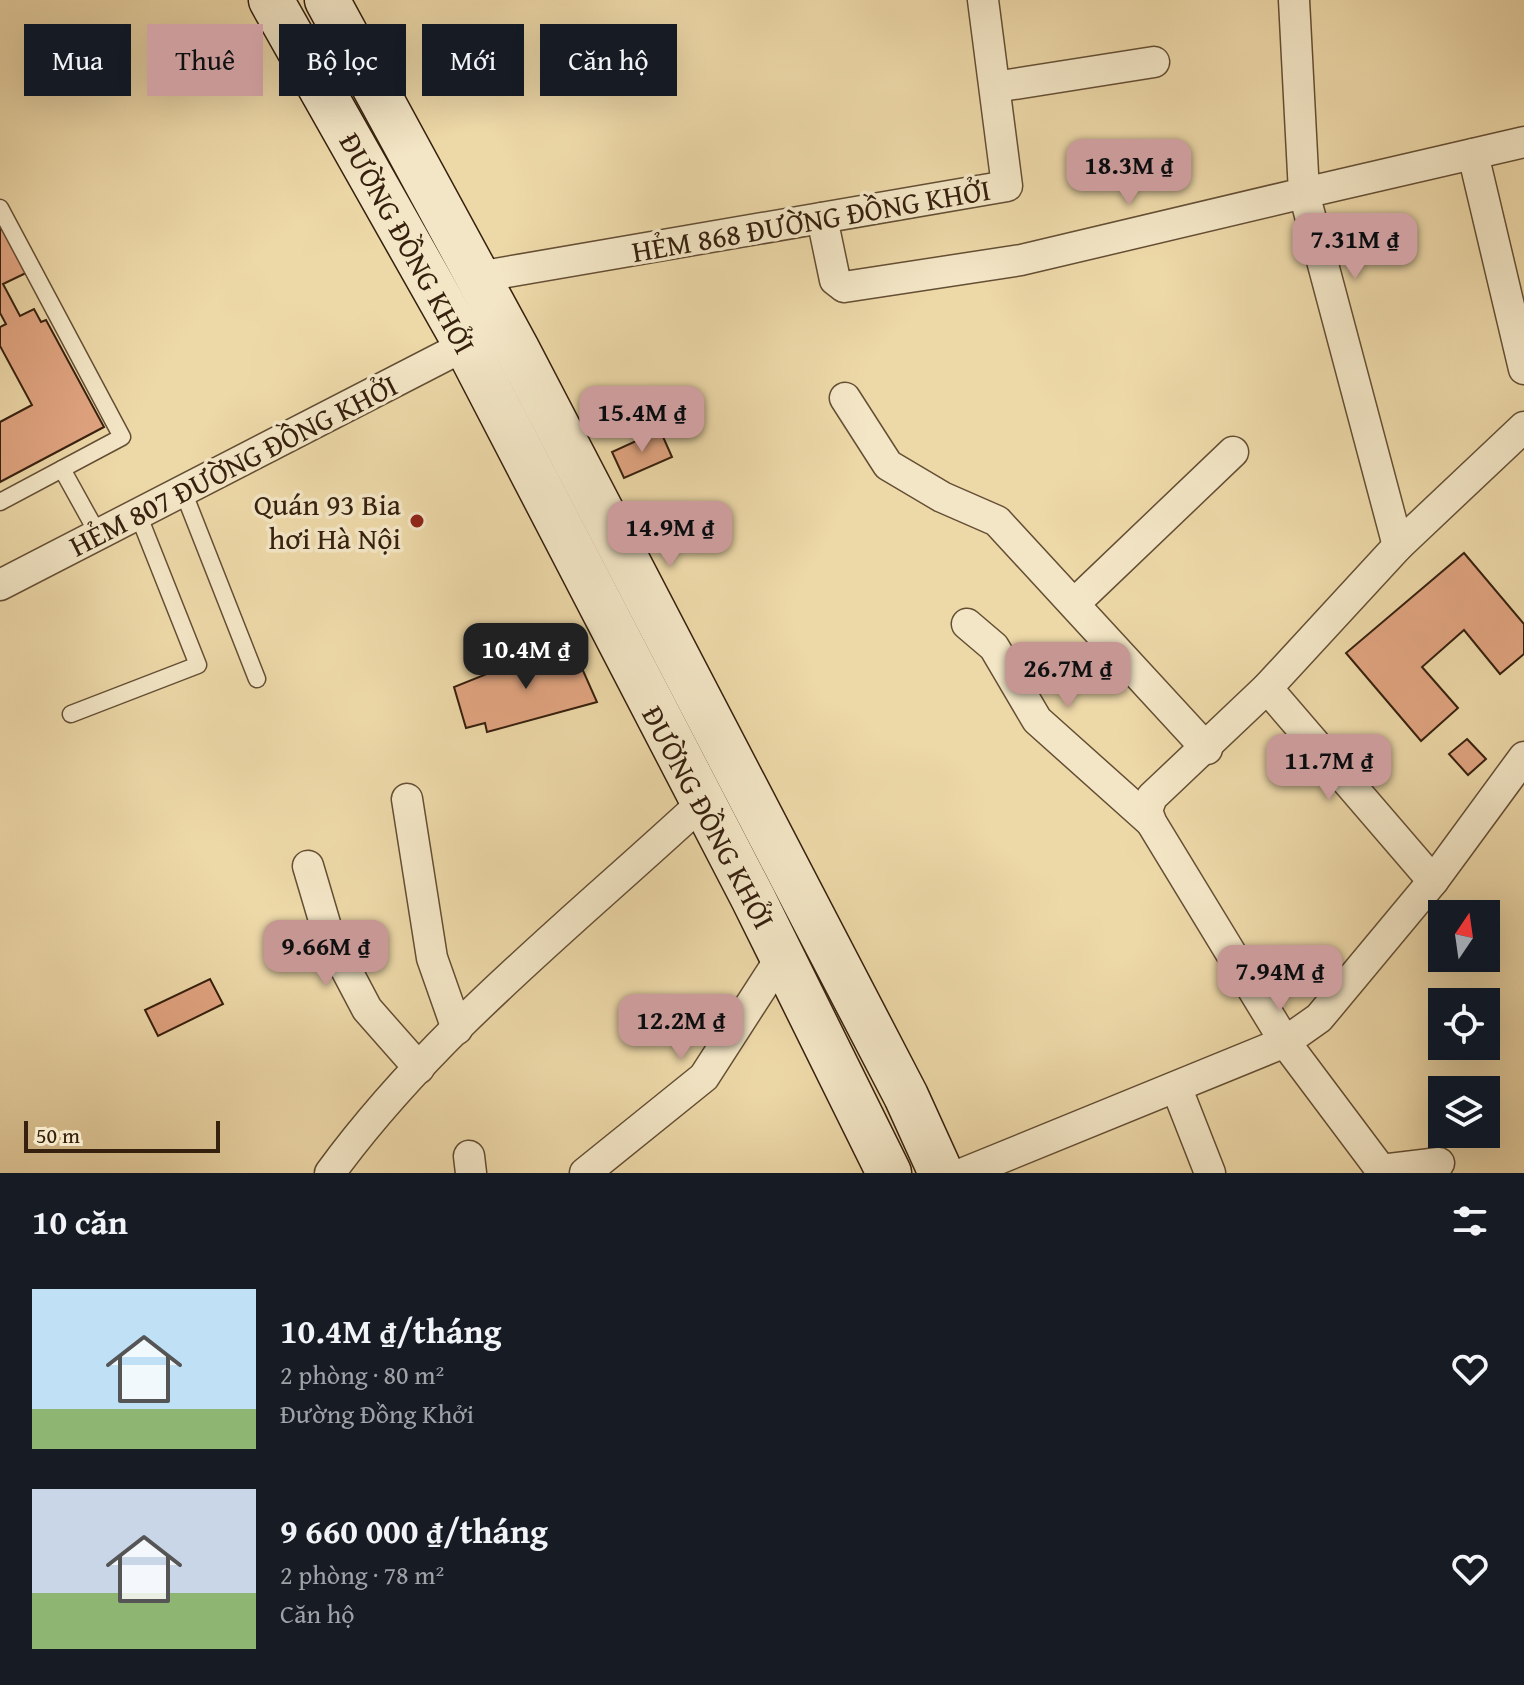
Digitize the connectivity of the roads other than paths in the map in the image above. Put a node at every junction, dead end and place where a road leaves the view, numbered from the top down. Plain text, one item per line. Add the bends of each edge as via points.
1 (271, 0) edge
2 (327, 0) edge
3 (983, 0) edge
4 (1294, 0) edge
5 (1154, 62) dead end
6 (995, 87) junction
7 (1524, 142) edge
8 (1473, 154) junction
9 (1304, 193) junction
10 (0, 208) edge
11 (822, 218) junction
12 (478, 277) junction
13 (506, 328) junction
14 (466, 345) junction
15 (1524, 369) edge
16 (845, 398) dead end
17 (1524, 427) edge
18 (1233, 452) dead end
19 (62, 469) junction
20 (183, 491) junction
21 (0, 502) edge
22 (138, 514) junction
23 (98, 534) junction
24 (1398, 546) junction
25 (0, 585) edge
26 (1074, 604) junction
27 (967, 624) dead end
28 (257, 679) dead end
29 (1267, 688) junction
30 (71, 714) dead end
31 (1207, 749) junction
32 (1524, 757) edge
33 (407, 799) dead end
34 (702, 803) junction
35 (1151, 822) junction
36 (308, 866) dead end
37 (1433, 881) junction
38 (782, 956) junction
39 (457, 1029) junction
40 (1285, 1042) junction
41 (419, 1068) junction
42 (1177, 1089) junction
43 (1439, 1163) dead end
44 (1381, 1171) edge
45 (330, 1173) edge
46 (585, 1173) edge
47 (889, 1173) edge
48 (941, 1173) edge
49 (964, 1173) edge
50 (1210, 1173) edge

1 - 14 main road, ĐƯỜNG ĐỒNG KHỞI
2 - 12 main road, ĐƯỜNG ĐỒNG KHỞI
3 - 6 street, HẺM 868 ĐƯỜNG ĐỒNG KHỞI
4 - 9 street
5 - 6 street
6 - 11 street, HẺM 868 ĐƯỜNG ĐỒNG KHỞI via 1007,186
7 - 8 street
8 - 9 street
8 - 15 street
9 - 11 street via 1021,260 844,287 835,280
9 - 24 street
10 - 19 lane via 122,437
11 - 12 street, HẺM 868 ĐƯỜNG ĐỒNG KHỞI
12 - 13 main road, ĐƯỜNG ĐỒNG KHỞI
13 - 14 main road
13 - 48 main road, ĐƯỜNG ĐỒNG KHỞI via 899,1082
14 - 20 street, HẺM 807 ĐƯỜNG ĐỒNG KHỞI
14 - 34 main road, ĐƯỜNG ĐỒNG KHỞI
16 - 26 street via 888,465 997,521
17 - 24 street
18 - 26 street
19 - 21 lane
19 - 23 lane
20 - 22 street, HẺM 807 ĐƯỜNG ĐỒNG KHỞI
20 - 28 lane
22 - 23 street, HẺM 807 ĐƯỜNG ĐỒNG KHỞI
22 - 30 lane via 198,665
23 - 25 street, HẺM 807 ĐƯỜNG ĐỒNG KHỞI
24 - 29 street
26 - 31 street
27 - 35 street via 994,647 1037,720
29 - 31 street
29 - 37 street
31 - 35 street via 1152,797 1147,810
32 - 37 street
33 - 39 street via 432,958
34 - 38 main road, ĐƯỜNG ĐỒNG KHỞI
34 - 39 street
35 - 40 street
36 - 41 street via 329,937 367,1009
37 - 40 street via 1319,1018
38 - 46 street via 704,1077
38 - 47 main road, ĐƯỜNG ĐỒNG KHỞI
39 - 41 street
40 - 42 street
40 - 44 street
41 - 45 street via 367,1122
42 - 49 street
42 - 50 street
43 - 44 street

